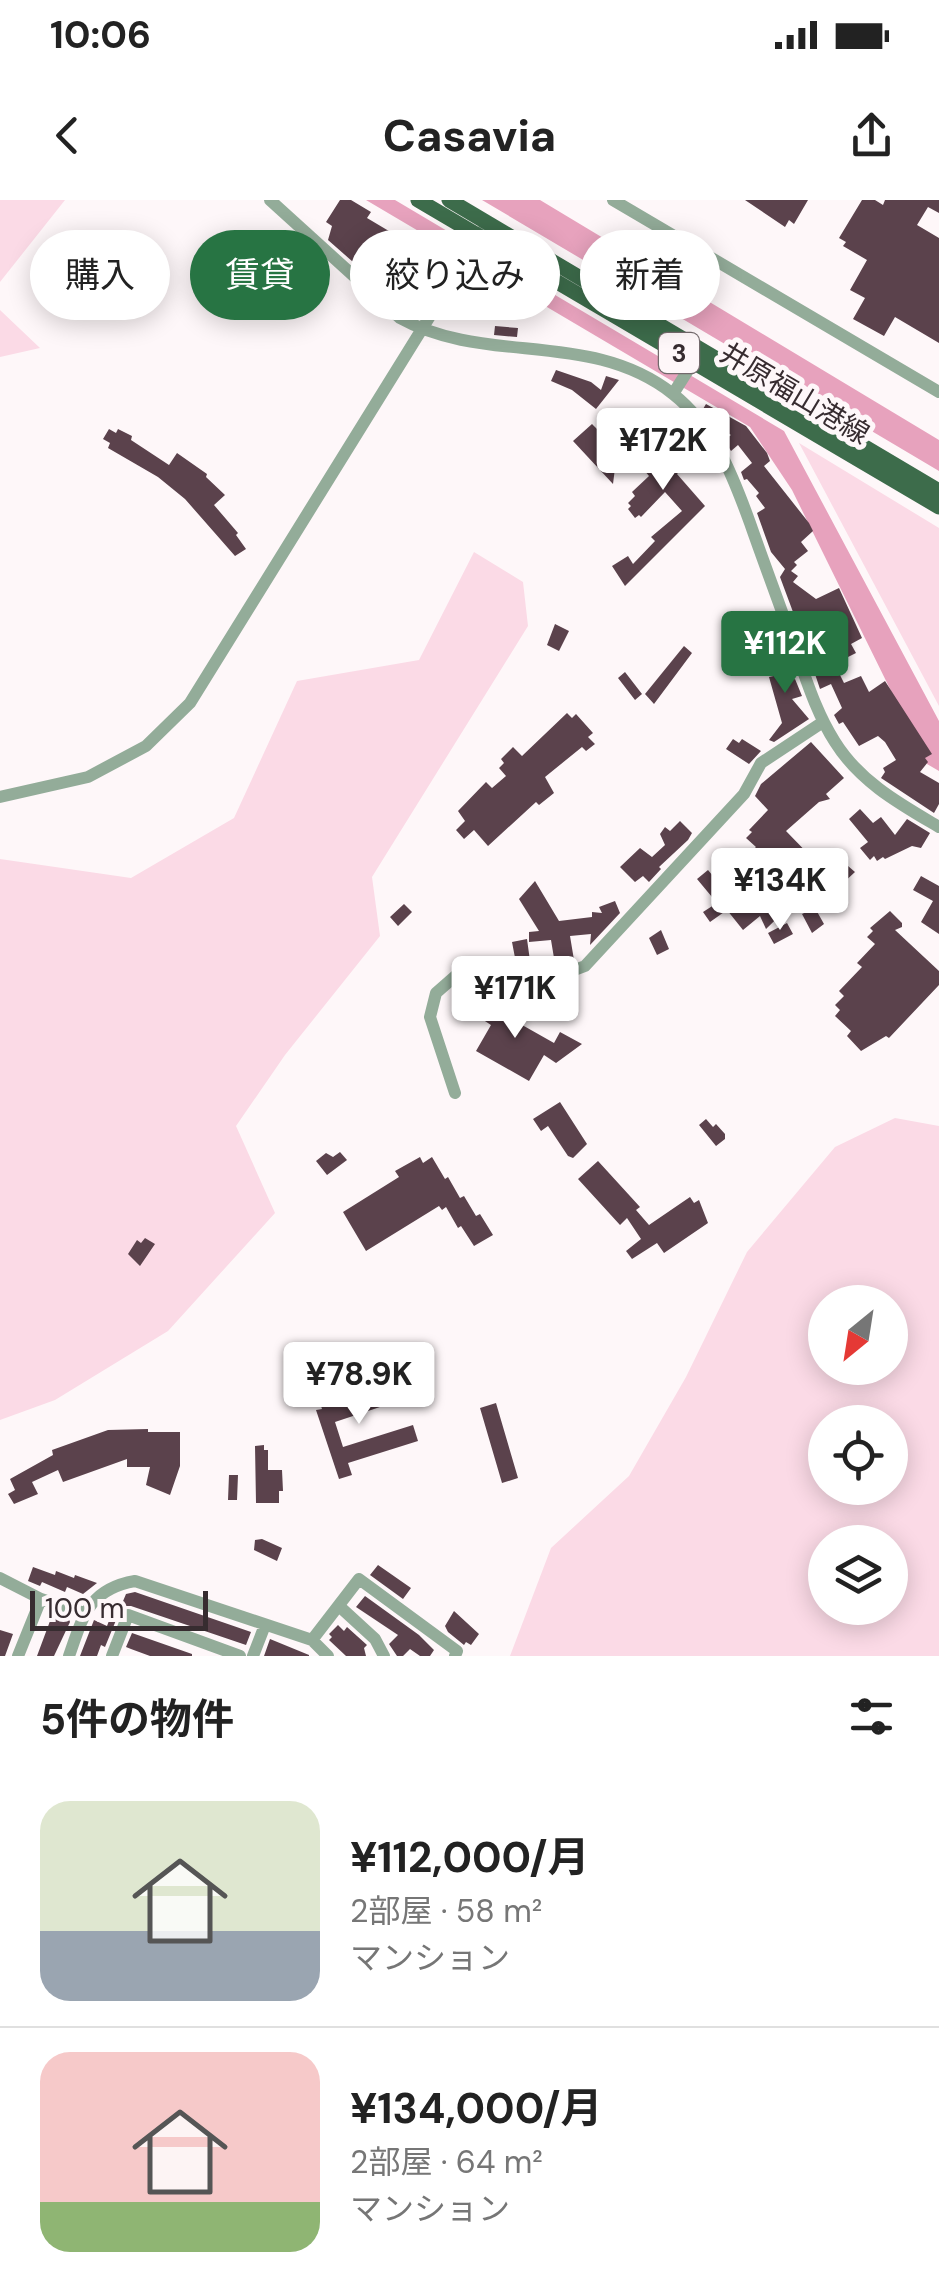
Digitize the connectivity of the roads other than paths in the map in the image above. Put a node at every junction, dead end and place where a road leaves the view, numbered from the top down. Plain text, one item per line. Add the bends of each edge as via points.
1 (270, 200) edge
2 (418, 200) edge
3 (449, 200) edge
4 (613, 200) edge
5 (484, 229) junction
6 (423, 331) junction
7 (694, 360) junction
8 (675, 392) junction
9 (939, 392) edge
10 (939, 491) edge
11 (939, 508) edge
12 (823, 722) junction
13 (0, 796) edge
14 (939, 828) edge
15 (455, 1094) dead end
16 (0, 1578) edge
17 (41, 1599) junction
18 (339, 1606) junction
19 (84, 1614) junction
20 (265, 1625) junction
21 (312, 1640) junction
22 (18, 1656) edge
23 (69, 1656) edge
24 (112, 1656) edge
25 (240, 1656) edge
26 (254, 1656) edge
27 (328, 1656) edge
28 (384, 1656) edge
29 (455, 1656) edge

1 - 6 street via 400,318
2 - 5 main road, 井原福山港線 / 3
3 - 5 main road, 井原福山港線 / 3
4 - 9 street
5 - 6 street
5 - 7 main road, 井原福山港線 / 3
6 - 8 street via 602,357
6 - 13 street via 190,703 146,746 88,777
7 - 8 street
7 - 10 main road, 井原福山港線 / 3
7 - 11 main road, 井原福山港線 / 3
8 - 12 street via 728,464
12 - 14 street via 864,777
12 - 15 street via 762,763 744,794 585,966 564,974 460,972 436,993 430,1017
16 - 17 street
17 - 19 street
17 - 22 street
18 - 21 street
18 - 28 street
18 - 29 street via 359,1579 457,1651
19 - 20 street via 100,1594 135,1581
19 - 23 street
20 - 21 street
20 - 26 street
21 - 27 street
24 - 25 street via 128,1615

